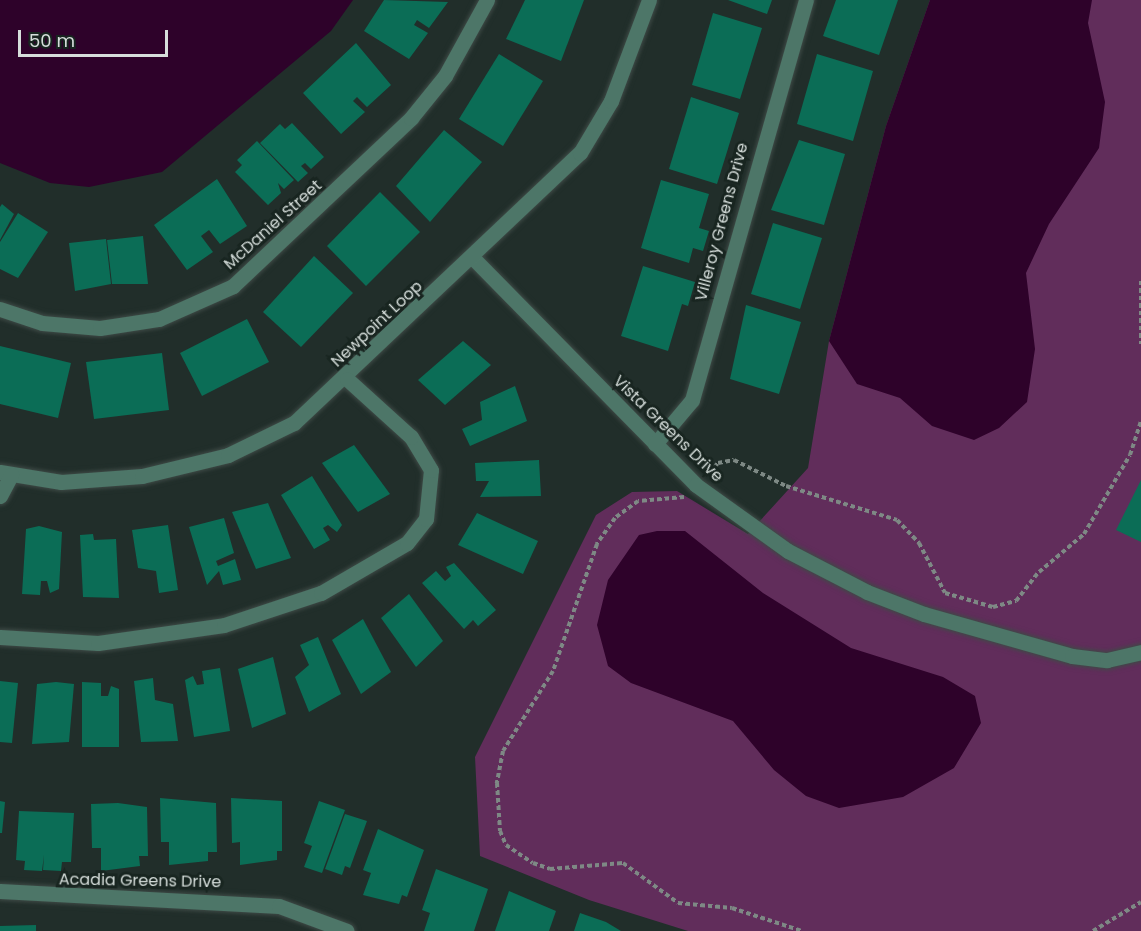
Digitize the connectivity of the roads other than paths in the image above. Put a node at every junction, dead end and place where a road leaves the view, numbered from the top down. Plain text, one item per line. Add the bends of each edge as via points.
1 (487, 0) edge
2 (649, 0) edge
3 (806, 0) edge
4 (473, 258) junction
5 (0, 309) edge
6 (347, 379) junction
7 (655, 444) junction
8 (5, 473) edge
9 (0, 496) edge
10 (0, 637) edge
11 (1141, 652) edge
12 (0, 891) edge
13 (347, 931) edge

1 - 5 street, McDaniel Street via 450,68 411,118 233,286 190,309 109,327 42,323
2 - 4 street, Newpoint Loop via 612,101 589,141
3 - 7 street, Villeroy Greens Drive via 692,400
4 - 6 street, Newpoint Loop
4 - 7 street, Vista Greens Drive
6 - 8 street, Newpoint Loop via 294,423 228,454 142,476 61,482
6 - 10 street via 411,437 431,470 429,511 407,543 321,594 224,625 98,643
7 - 11 street, Vista Greens Drive via 735,516 867,592 1072,656 1107,660
8 - 9 street
12 - 13 street, Acadia Greens Drive via 279,906

